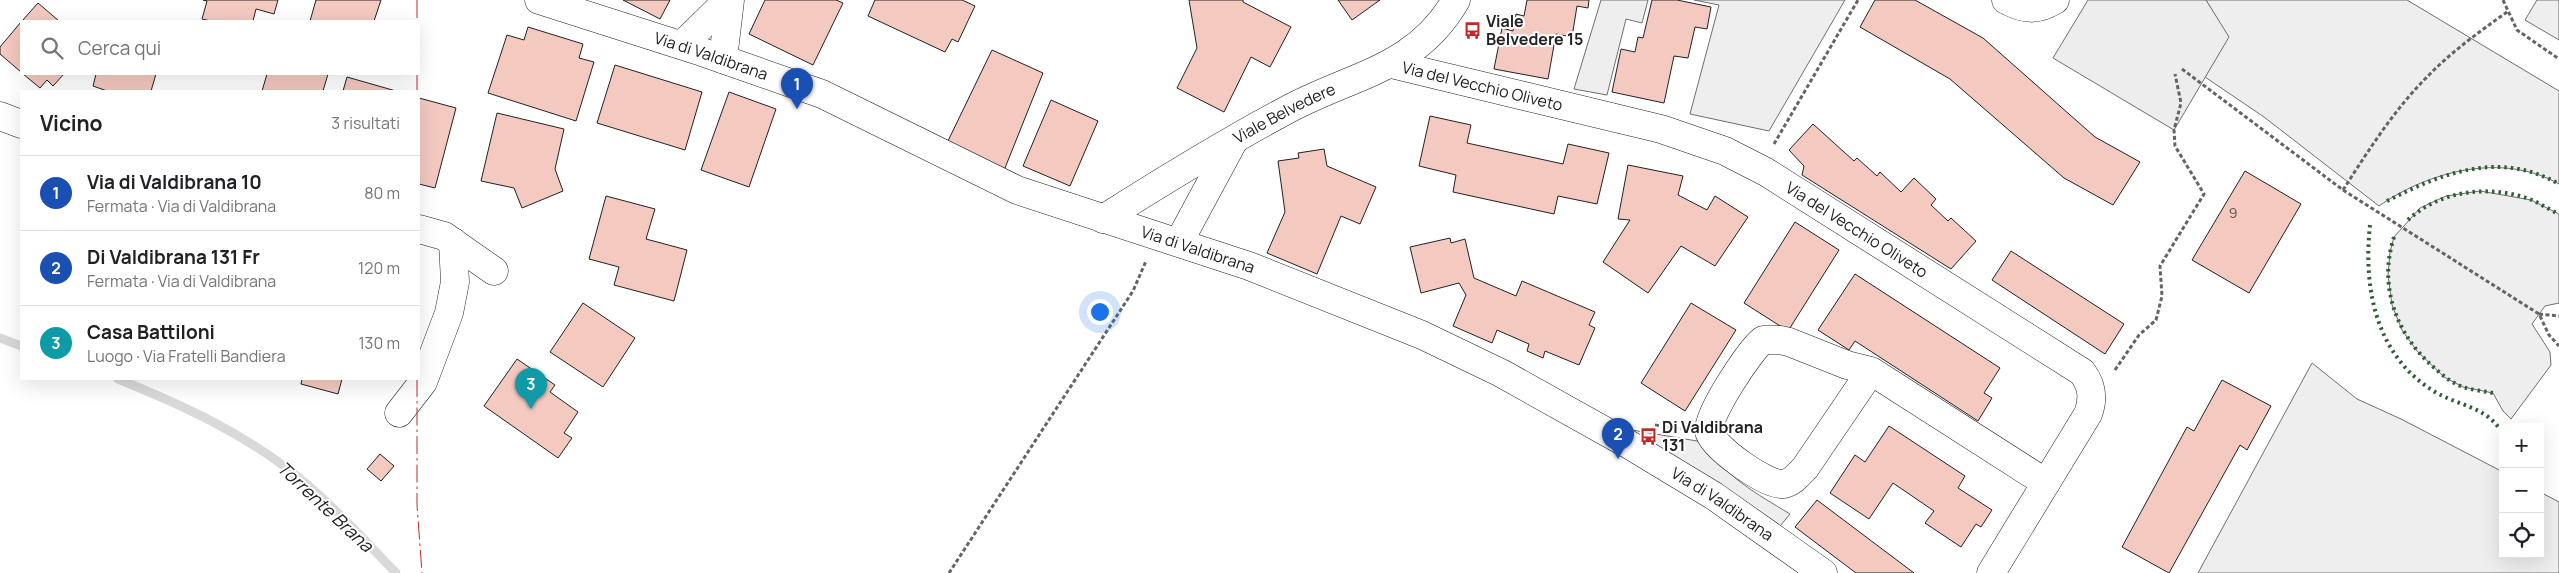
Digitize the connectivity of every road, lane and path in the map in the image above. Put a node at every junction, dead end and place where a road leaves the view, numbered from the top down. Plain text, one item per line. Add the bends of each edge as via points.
1 (539, 0) edge
2 (729, 0) edge
3 (1456, 0) edge
4 (1858, 0) edge
5 (2006, 0) edge
6 (2503, 0) edge
7 (2051, 3) edge
8 (2507, 12) junction
9 (682, 45) junction
10 (723, 59) junction
11 (2559, 59) edge
12 (1391, 64) junction
13 (2182, 68) dead end
14 (2175, 74) dead end
15 (0, 116) edge
16 (20, 124) edge
17 (1235, 138) junction
18 (1760, 169) junction
19 (2343, 190) junction
20 (1103, 219) junction
21 (420, 229) edge
22 (1168, 238) junction
23 (453, 242) junction
24 (494, 271) dead end
25 (2539, 314) junction
26 (2559, 316) edge
27 (2139, 335) dead end
28 (2559, 346) edge
29 (1871, 371) junction
30 (399, 412) dead end
31 (2046, 483) junction
32 (949, 573) edge
33 (1823, 573) edge
34 (1991, 573) edge

1 - 9 street, Via di Valdibrana
2 - 9 street
2 - 10 street
3 - 12 street, Viale Belvedere via 1429,37
4 - 18 path
5 - 7 street via 2027,9
6 - 8 path
8 - 11 path via 2517,30
8 - 19 path via 2470,38 2426,77 2377,137
9 - 10 street, Via di Valdibrana
10 - 20 street, Via di Valdibrana via 822,94 1017,190
12 - 17 street, Viale Belvedere via 1326,91
12 - 18 street, Via del Vecchio Oliveto via 1661,129 1725,152
13 - 19 path
14 - 27 path via 2182,103 2174,130 2175,146 2204,194 2160,266 2162,296 2159,312 2153,324
15 - 16 street
17 - 20 street, Viale Belvedere
17 - 22 street
18 - 31 street, Via del Vecchio Oliveto via 2082,372 2089,381 2092,404
19 - 25 path
20 - 22 street, Via di Valdibrana
21 - 23 street
22 - 32 path
22 - 33 street, Via di Valdibrana via 1366,311 1501,373 1714,496
23 - 24 street
23 - 30 street via 455,282 449,313 423,382
25 - 26 path
25 - 28 path via 2549,335
29 - 29 street via 1789,342 1763,340 1751,353 1714,413 1708,428 1710,436 1720,448 1761,477 1784,484 1805,468
29 - 31 street
31 - 34 street, Via del Vecchio Oliveto

